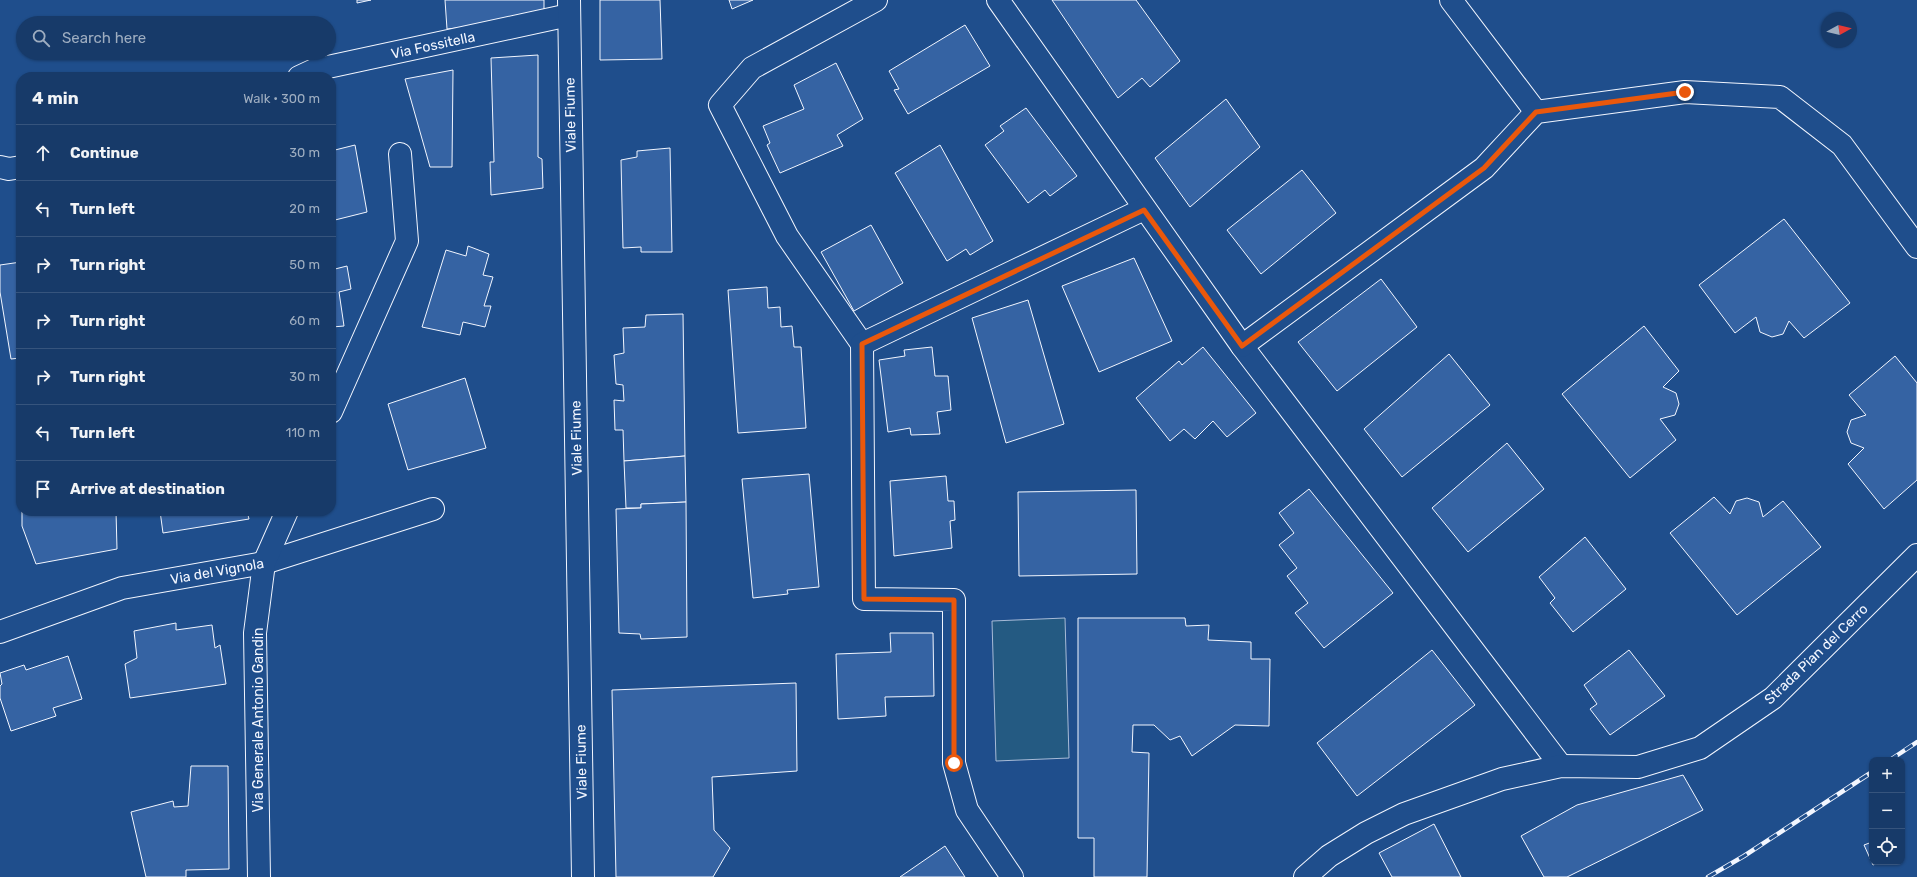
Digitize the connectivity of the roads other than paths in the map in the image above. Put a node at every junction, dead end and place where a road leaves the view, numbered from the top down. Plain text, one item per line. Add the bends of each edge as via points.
1 (876, 0) edge
2 (998, 0) edge
3 (1451, 0) edge
4 (569, 8) edge
5 (310, 72) edge
6 (1536, 112) junction
7 (400, 154) dead end
8 (0, 167) edge
9 (16, 168) edge
10 (1144, 210) junction
11 (1917, 247) edge
12 (862, 344) junction
13 (1242, 346) junction
14 (336, 401) edge
15 (433, 509) dead end
16 (285, 516) edge
17 (1917, 555) edge
18 (264, 563) junction
19 (0, 632) edge
20 (1561, 766) junction
21 (259, 877) edge
22 (582, 877) edge
23 (1012, 877) edge
24 (1305, 877) edge

1 - 12 street via 752,68 720,105 786,236
2 - 10 street
3 - 6 street
4 - 5 street, Via Fossitella
4 - 22 street, Viale Fiume
6 - 11 street via 1685,92 1780,97 1842,146
6 - 13 street via 1484,168
7 - 14 street via 406,241
8 - 9 street
10 - 12 street
10 - 13 street
12 - 23 street via 864,599 954,600 954,763 967,810
13 - 20 street
15 - 18 street, Via del Vignola
16 - 18 street, Via Generale Antonio Gandin
17 - 20 street, Strada Pian del Cerro via 1773,698 1700,748 1638,767
18 - 19 street, Via del Vignola via 122,588
18 - 21 street, Via Generale Antonio Gandin via 255,632
20 - 24 street, Strada Pian del Cerro via 1502,779 1404,814 1329,856

